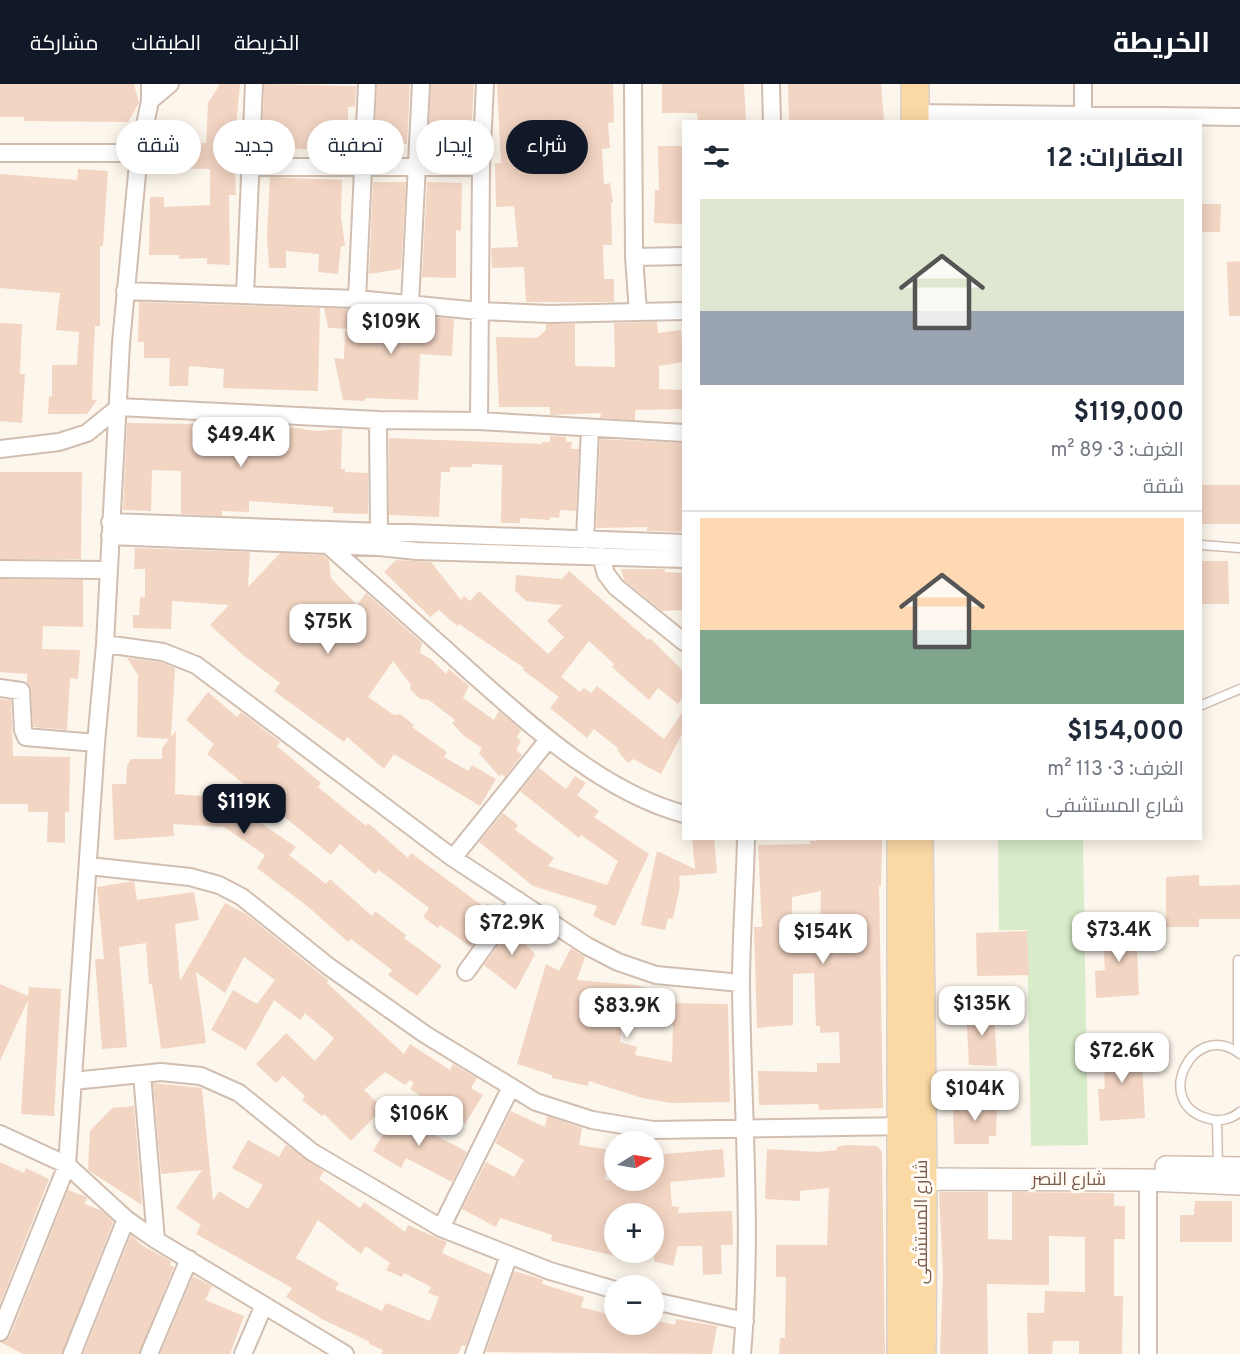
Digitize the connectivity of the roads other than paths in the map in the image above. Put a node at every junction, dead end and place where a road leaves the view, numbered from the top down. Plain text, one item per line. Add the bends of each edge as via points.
1 (150, 84) edge
2 (170, 84) edge
3 (254, 84) edge
4 (367, 84) edge
5 (421, 84) edge
6 (485, 84) edge
7 (633, 84) edge
8 (771, 84) edge
9 (897, 84) edge
10 (915, 84) edge
11 (1083, 84) edge
12 (150, 101) junction
13 (1083, 114) junction
14 (1240, 117) edge
15 (909, 119) edge
16 (146, 120) edge
17 (253, 120) edge
18 (365, 120) edge
19 (419, 120) edge
20 (483, 120) edge
21 (772, 120) edge
22 (0, 153) edge
23 (116, 153) edge
24 (137, 174) edge
25 (251, 174) edge
26 (363, 174) edge
27 (417, 174) edge
28 (481, 174) edge
29 (682, 256) edge
30 (634, 257) junction
31 (125, 291) junction
32 (246, 296) junction
33 (357, 299) junction
34 (410, 304) junction
35 (479, 311) junction
36 (682, 311) edge
37 (638, 312) junction
38 (119, 407) junction
39 (378, 420) junction
40 (479, 421) junction
41 (590, 429) junction
42 (682, 433) edge
43 (0, 449) edge
44 (110, 529) junction
45 (379, 531) junction
46 (585, 540) junction
47 (682, 543) edge
48 (328, 545) junction
49 (1202, 545) edge
50 (1240, 548) edge
51 (601, 556) junction
52 (682, 559) edge
53 (0, 568) edge
54 (107, 570) junction
55 (682, 640) edge
56 (105, 644) junction
57 (0, 688) edge
58 (1240, 689) edge
59 (1202, 705) edge
60 (548, 740) junction
61 (96, 743) junction
62 (682, 814) edge
63 (746, 840) edge
64 (901, 840) edge
65 (919, 840) edge
66 (453, 858) junction
67 (89, 866) junction
68 (518, 900) junction
69 (1238, 960) dead end
70 (466, 972) dead end
71 (741, 983) junction
72 (1239, 1053) edge
73 (142, 1074) junction
74 (73, 1081) junction
75 (511, 1087) junction
76 (1240, 1112) edge
77 (1217, 1121) junction
78 (912, 1126) junction
79 (745, 1130) junction
80 (0, 1134) edge
81 (67, 1165) junction
82 (1218, 1167) junction
83 (1240, 1168) edge
84 (913, 1175) junction
85 (1148, 1180) junction
86 (1240, 1184) edge
87 (126, 1219) junction
88 (441, 1228) junction
89 (156, 1240) junction
90 (509, 1255) junction
91 (189, 1259) junction
92 (604, 1286) edge
93 (664, 1303) edge
94 (264, 1305) junction
95 (745, 1321) junction
96 (0, 1332) edge
97 (337, 1352) edge
98 (72, 1354) edge
99 (149, 1354) edge
100 (243, 1354) edge
101 (474, 1354) edge
102 (742, 1354) edge
103 (901, 1354) edge
104 (922, 1354) edge
105 (1148, 1354) edge

1 - 12 street
2 - 12 street
3 - 17 street
4 - 18 street
5 - 19 street
6 - 20 street
7 - 30 street
8 - 21 street
9 - 15 main road
10 - 15 main road
11 - 13 street
12 - 16 street
13 - 14 street
13 - 15 street
22 - 23 street
24 - 31 street
25 - 32 street
26 - 33 street
27 - 34 street
28 - 35 street
29 - 30 street
30 - 37 street
31 - 32 street
31 - 38 street
32 - 33 street
33 - 34 street
34 - 35 street
35 - 37 street
35 - 40 street
36 - 37 street
38 - 39 street
38 - 43 street via 87,433 59,442
38 - 44 street
39 - 40 street
39 - 45 street
40 - 41 street
41 - 42 street
41 - 46 street
44 - 45 street
44 - 48 street
44 - 54 street
45 - 46 street
46 - 47 street
48 - 51 street
48 - 60 street
49 - 50 lane
51 - 52 street
51 - 55 street via 606,574 616,587
53 - 54 street
54 - 56 street
56 - 61 street
56 - 66 street via 163,652 196,665
57 - 61 street via 21,691 26,737
58 - 59 lane
60 - 62 street via 606,778 664,809
60 - 66 street
61 - 67 street
63 - 71 street
64 - 78 main road, شارع المستشفى
65 - 78 main road, شارع المستشفى
66 - 68 street
67 - 74 street
67 - 75 street via 190,877 242,897 328,966 426,1035
68 - 70 street
68 - 71 street via 618,962 656,975
69 - 72 lane
71 - 79 street
72 - 77 lane via 1222,1046 1204,1048 1190,1057 1181,1072 1180,1090 1187,1106 1200,1117
73 - 74 street
73 - 88 street via 201,1076 238,1093 312,1152
73 - 89 street
74 - 81 street
75 - 79 street via 563,1113 622,1127 653,1131
75 - 88 street
76 - 77 lane
77 - 82 lane
78 - 79 street
78 - 84 main road, شارع المستشفى
79 - 95 street
80 - 81 street
81 - 87 street
81 - 96 street
82 - 83 street, شارع النصر
82 - 84 street, شارع النصر via 953,1166
84 - 85 street, شارع النصر
84 - 103 main road, شارع المستشفى
84 - 104 main road, شارع المستشفى
85 - 86 street, شارع النصر
85 - 105 street
87 - 89 street
87 - 98 street
88 - 90 street
89 - 91 street
90 - 92 street
90 - 101 street
91 - 94 street
91 - 99 street
93 - 95 street
94 - 97 street
94 - 100 street
95 - 102 street

